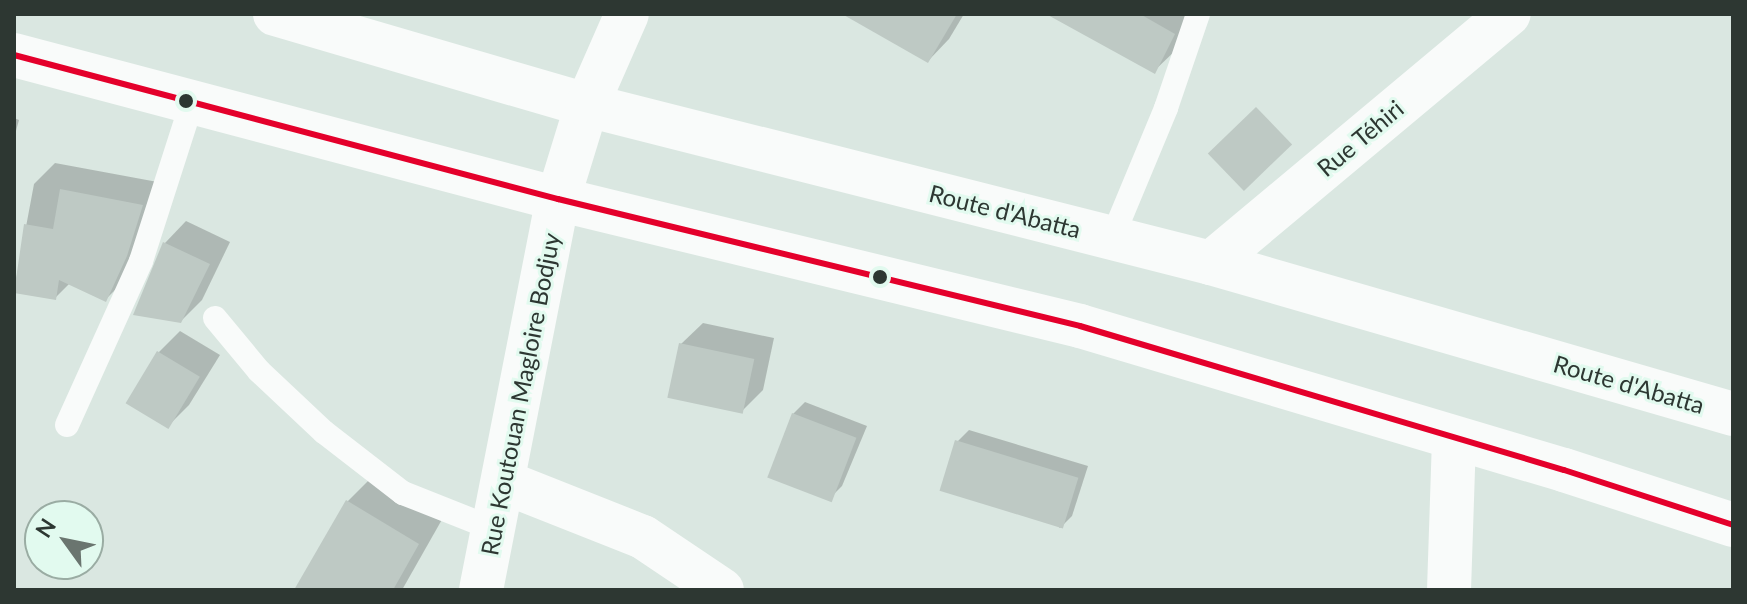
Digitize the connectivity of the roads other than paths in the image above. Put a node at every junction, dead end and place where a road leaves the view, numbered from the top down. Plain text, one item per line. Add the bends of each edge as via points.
1 (275, 14) edge
2 (627, 14) edge
3 (1198, 14) edge
4 (1509, 14) edge
5 (14, 55) edge
6 (192, 102) junction
7 (587, 105) junction
8 (558, 199) junction
9 (1112, 238) junction
10 (1211, 263) junction
11 (215, 318) dead end
12 (1733, 414) edge
13 (67, 425) dead end
14 (1454, 438) junction
15 (504, 482) junction
16 (1733, 525) edge
17 (494, 529) junction
18 (481, 590) edge
19 (722, 590) edge
20 (1449, 590) edge

1 - 7 street, Route d'Abatta
2 - 7 street, Rue Koutouan Magloire Bodjuy
3 - 9 lane
4 - 10 street, Rue Téhiri
5 - 6 street
6 - 8 street
6 - 13 lane via 141,261
7 - 8 street, Rue Koutouan Magloire Bodjuy
7 - 9 street, Route d'Abatta
8 - 14 street via 1080,326
8 - 15 street, Rue Koutouan Magloire Bodjuy
9 - 10 street, Route d'Abatta
10 - 12 street, Route d'Abatta
11 - 17 lane via 259,371 324,432 403,493
14 - 16 street
14 - 20 street
15 - 17 street, Rue Koutouan Magloire Bodjuy
15 - 19 street via 643,537
17 - 18 street, Rue Koutouan Magloire Bodjuy

